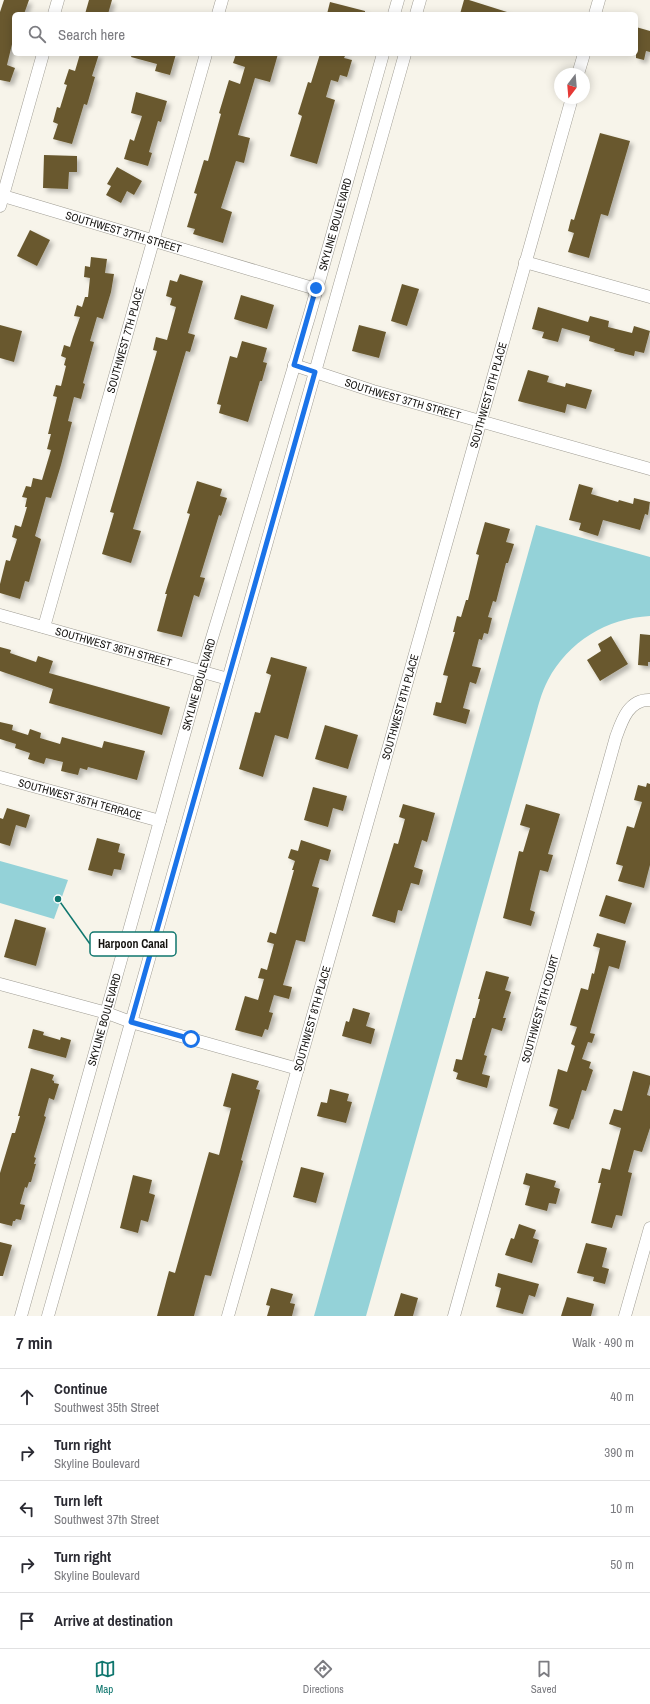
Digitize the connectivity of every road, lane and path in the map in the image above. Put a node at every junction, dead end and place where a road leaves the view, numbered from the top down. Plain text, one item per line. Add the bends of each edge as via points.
1 (58, 0) edge
2 (222, 0) edge
3 (398, 0) edge
4 (420, 0) edge
5 (599, 0) edge
6 (55, 12) edge
7 (219, 12) edge
8 (395, 12) edge
9 (417, 12) edge
10 (596, 12) edge
11 (42, 56) edge
12 (205, 56) edge
13 (382, 56) edge
14 (404, 56) edge
15 (583, 56) edge
16 (580, 68) edge
17 (570, 104) edge
18 (1, 199) edge
19 (154, 241) junction
20 (525, 262) junction
21 (316, 288) junction
22 (650, 298) edge
23 (294, 365) junction
24 (315, 372) junction
25 (480, 421) junction
26 (650, 469) edge
27 (0, 614) edge
28 (44, 627) junction
29 (202, 671) junction
30 (228, 679) junction
31 (650, 700) edge
32 (0, 777) edge
33 (160, 822) junction
34 (0, 984) edge
35 (107, 1013) junction
36 (131, 1022) junction
37 (298, 1069) junction
38 (650, 1228) edge
39 (21, 1316) edge
40 (48, 1316) edge
41 (228, 1316) edge
42 (454, 1316) edge
43 (625, 1316) edge

1 - 6 street
2 - 7 street
3 - 8 street
4 - 9 street
5 - 10 street
11 - 18 street
12 - 19 street, SOUTHWEST 7TH PLACE
13 - 21 street, SKYLINE BOULEVARD
14 - 24 street, SKYLINE BOULEVARD
15 - 16 street
17 - 20 street, SOUTHWEST 8TH PLACE
18 - 19 street, SOUTHWEST 37TH STREET
19 - 21 street, SOUTHWEST 37TH STREET
19 - 28 street, SOUTHWEST 7TH PLACE
20 - 22 street
20 - 25 street, SOUTHWEST 8TH PLACE
21 - 23 street, SKYLINE BOULEVARD
23 - 24 street, SOUTHWEST 37TH STREET
23 - 29 street, SKYLINE BOULEVARD
24 - 25 street, SOUTHWEST 37TH STREET
24 - 30 street, SKYLINE BOULEVARD
25 - 26 street, SOUTHWEST 37TH STREET
25 - 37 street, SOUTHWEST 8TH PLACE
27 - 28 street, SOUTHWEST 36TH STREET
28 - 29 street, SOUTHWEST 36TH STREET
29 - 30 street, SOUTHWEST 36TH STREET
29 - 33 street, SKYLINE BOULEVARD
30 - 36 street, SKYLINE BOULEVARD
31 - 42 street, SOUTHWEST 8TH COURT via 632,705 622,719 616,736
32 - 33 street, SOUTHWEST 35TH TERRACE
33 - 35 street, SKYLINE BOULEVARD
34 - 35 street
35 - 36 street
35 - 39 street, SKYLINE BOULEVARD
36 - 37 street
36 - 40 street, SKYLINE BOULEVARD
37 - 41 street, SOUTHWEST 8TH PLACE
38 - 43 street

